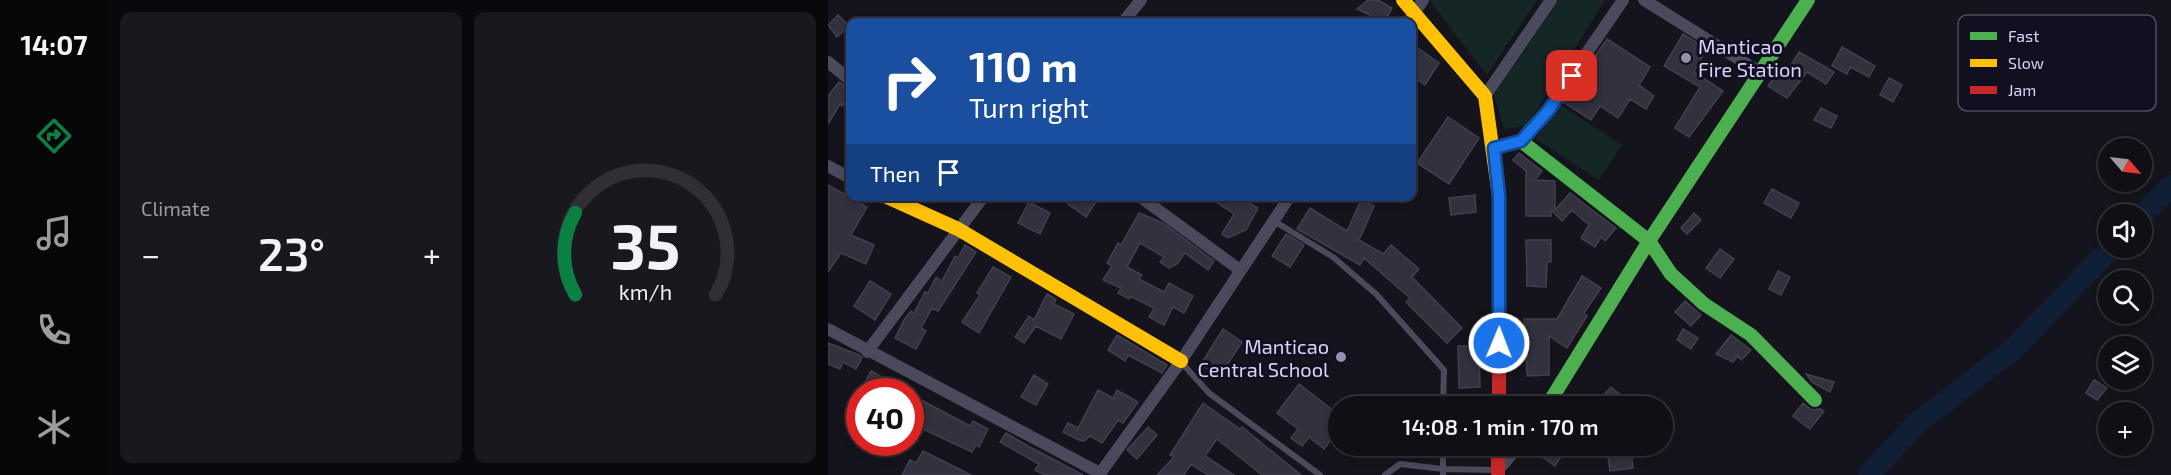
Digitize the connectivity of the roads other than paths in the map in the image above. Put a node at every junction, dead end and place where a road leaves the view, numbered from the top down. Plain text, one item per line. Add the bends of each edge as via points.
1 (1141, 0) edge
2 (1403, 0) edge
3 (1551, 0) edge
4 (1623, 0) edge
5 (1644, 0) edge
6 (1808, 0) edge
7 (1416, 12) edge
8 (1126, 18) edge
9 (828, 62) edge
10 (1761, 73) junction
11 (846, 77) edge
12 (1485, 96) junction
13 (1521, 141) junction
14 (1494, 148) junction
15 (828, 166) edge
16 (846, 176) edge
17 (896, 201) edge
18 (980, 201) edge
19 (1146, 201) edge
20 (1287, 201) edge
21 (1274, 221) junction
22 (958, 229) junction
23 (1649, 241) junction
24 (1240, 270) junction
25 (828, 329) edge
26 (867, 352) junction
27 (1181, 361) junction
28 (1443, 396) edge
29 (1499, 396) edge
30 (1553, 396) edge
31 (1815, 400) dead end
32 (1443, 456) edge
33 (1498, 456) edge
34 (1511, 456) edge
35 (1443, 472) edge
36 (1498, 472) edge
37 (1100, 474) edge
38 (1320, 475) edge
39 (1385, 475) edge

1 - 8 street
2 - 7 street
3 - 12 street
4 - 13 street via 1548,111
5 - 10 street
6 - 10 street
7 - 12 street
9 - 11 street
10 - 23 street
12 - 14 street
13 - 14 street
13 - 23 street
14 - 29 street via 1500,258
15 - 16 street
17 - 22 street
18 - 22 street
19 - 24 street
20 - 21 street
21 - 24 street
21 - 28 lane via 1333,256 1376,294 1444,370
22 - 26 street
22 - 27 street
23 - 30 street
23 - 31 street via 1671,274 1704,304 1751,334
24 - 27 street
25 - 26 street
26 - 37 street
27 - 37 street
27 - 38 lane via 1209,393
32 - 35 lane
33 - 36 street
34 - 36 street
35 - 36 lane
35 - 39 lane via 1400,464

